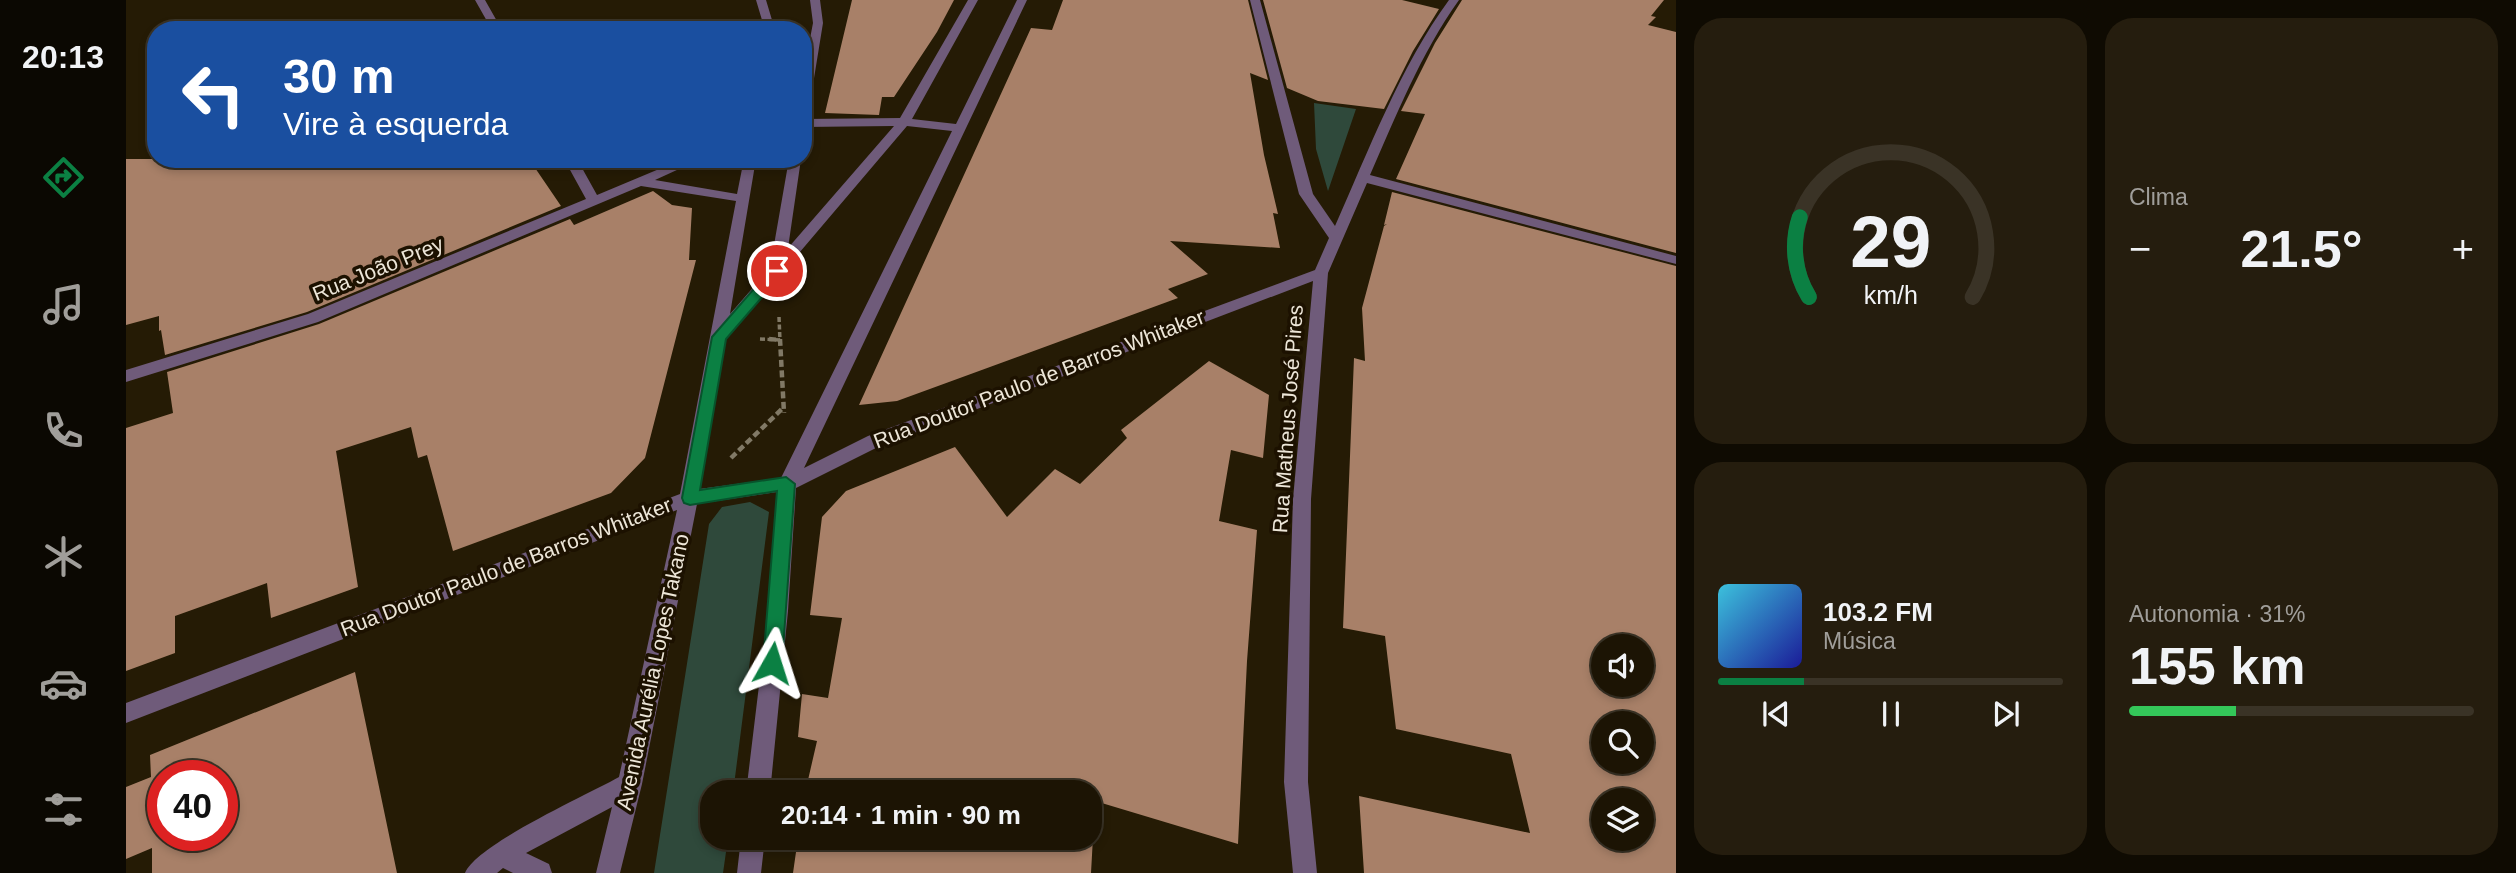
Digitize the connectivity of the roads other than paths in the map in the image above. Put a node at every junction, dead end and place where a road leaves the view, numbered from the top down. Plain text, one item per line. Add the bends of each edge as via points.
1 (480, 0) edge
2 (761, 0) edge
3 (815, 0) edge
4 (973, 0) edge
5 (1022, 0) edge
6 (1255, 0) edge
7 (1454, 0) edge
8 (492, 21) edge
9 (767, 21) edge
10 (812, 57) edge
11 (904, 122) junction
12 (812, 123) edge
13 (959, 128) junction
14 (575, 168) edge
15 (673, 168) edge
16 (748, 168) edge
17 (794, 168) edge
18 (1365, 178) junction
19 (640, 182) junction
20 (743, 199) junction
21 (594, 201) junction
22 (1335, 236) junction
23 (1676, 260) edge
24 (777, 271) junction
25 (1321, 273) junction
26 (719, 337) junction
27 (126, 376) edge
28 (786, 484) junction
29 (690, 498) junction
30 (126, 712) edge
31 (759, 780) edge
32 (630, 784) junction
33 (752, 850) edge
34 (502, 854) junction
35 (477, 873) edge
36 (540, 873) edge
37 (608, 873) edge
38 (750, 873) edge
39 (1305, 873) edge

1 - 8 street
2 - 9 street
3 - 10 street via 818,23
4 - 11 street
5 - 13 street
6 - 22 street via 1306,194
7 - 18 street, Rua Matheus José Pires via 1390,116
11 - 12 street
11 - 13 street
11 - 24 street
13 - 28 street
14 - 21 street
15 - 19 street, Rua João Prey
16 - 20 street, Avenida Aurélia Lopes Takano
17 - 24 street
18 - 22 street, Rua Matheus José Pires
18 - 23 street
19 - 20 street, Rua João Prey
19 - 21 street, Rua João Prey
20 - 26 street, Avenida Aurélia Lopes Takano
21 - 27 street, Rua João Prey via 313,318
22 - 25 street, Rua Matheus José Pires
24 - 26 street
25 - 28 street, Rua Doutor Paulo de Barros Whitaker via 874,441
25 - 39 street, Rua Matheus José Pires via 1302,499 1296,782
26 - 29 street, Avenida Aurélia Lopes Takano
28 - 29 street, Rua Doutor Paulo de Barros Whitaker
28 - 31 street
29 - 30 street, Rua Doutor Paulo de Barros Whitaker
29 - 32 street, Avenida Aurélia Lopes Takano
32 - 34 street
32 - 37 street, Avenida Aurélia Lopes Takano
33 - 38 street
34 - 35 street
34 - 36 street

